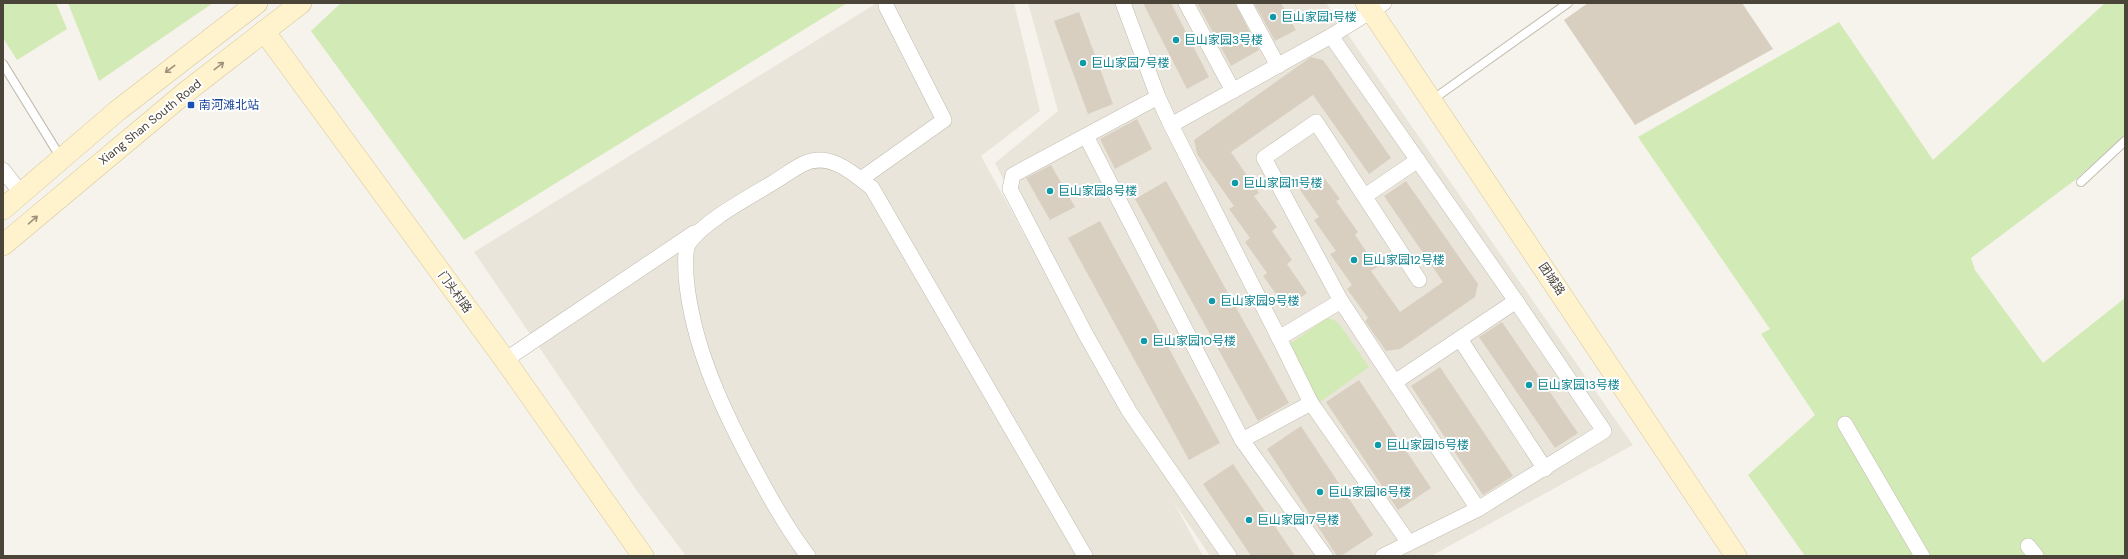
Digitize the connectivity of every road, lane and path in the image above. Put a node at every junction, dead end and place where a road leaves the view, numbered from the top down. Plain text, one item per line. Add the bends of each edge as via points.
1 (256, 3) edge
2 (301, 3) edge
3 (1123, 3) edge
4 (1186, 3) edge
5 (1244, 3) edge
6 (1568, 3) edge
7 (1374, 5) edge
8 (886, 6) dead end
9 (264, 31) junction
10 (1331, 36) junction
11 (3, 64) edge
12 (1278, 66) junction
13 (1232, 91) junction
14 (1158, 97) junction
15 (1432, 100) junction
16 (1171, 125) junction
17 (1086, 136) junction
18 (2125, 141) edge
19 (62, 158) junction
20 (1418, 160) junction
21 (3, 170) edge
22 (861, 179) junction
23 (2080, 182) dead end
24 (21, 193) junction
25 (1365, 196) junction
26 (3, 209) edge
27 (705, 226) junction
28 (3, 246) edge
29 (1420, 280) dead end
30 (1342, 301) junction
31 (1516, 301) junction
32 (1279, 338) junction
33 (1460, 339) junction
34 (505, 360) junction
35 (1395, 382) junction
36 (1311, 403) junction
37 (1845, 424) dead end
38 (1242, 440) junction
39 (1545, 469) junction
40 (1478, 508) junction
41 (1409, 543) junction
42 (643, 556) edge
43 (808, 556) edge
44 (1085, 556) edge
45 (1229, 556) edge
46 (1325, 556) edge
47 (1383, 556) edge
48 (1736, 556) edge
49 (1922, 556) edge

1 -> 19 street via 156,80
2 - 9 street, Xiang Shan South Road
3 - 14 street
4 - 13 street
5 - 12 street
6 - 15 lane
7 - 10 street
7 - 15 street, 团城路
8 - 22 street via 944,120
28 -> 9 street, Xiang Shan South Road via 180,97
9 - 34 street, 门头村路
10 - 12 street
10 - 20 street
11 - 19 lane
12 - 13 street
13 - 16 street
14 - 16 street
14 - 17 street
15 - 48 street, 团城路
16 - 32 street
17 - 38 street
17 - 45 street via 1013,175 1010,189 1129,411
18 - 23 lane
19 - 24 street
20 - 25 street
20 - 31 street
21 - 24 street
22 - 27 street via 850,170 826,159 804,163
22 - 44 street via 872,188
24 - 26 street
25 - 29 street
25 - 30 street via 1316,122 1264,158
27 - 34 street
27 - 43 street via 688,244 686,265 689,302 698,340 716,388 746,454 789,532
30 - 32 street
30 - 35 street
31 - 33 street
31 - 39 street via 1604,431
32 - 36 street
33 - 35 street
33 - 39 street
34 - 42 street, 门头村路
35 - 40 street
36 - 38 street
36 - 41 street
37 - 49 street
38 - 46 street
39 - 40 street
40 - 41 street
41 - 47 street

